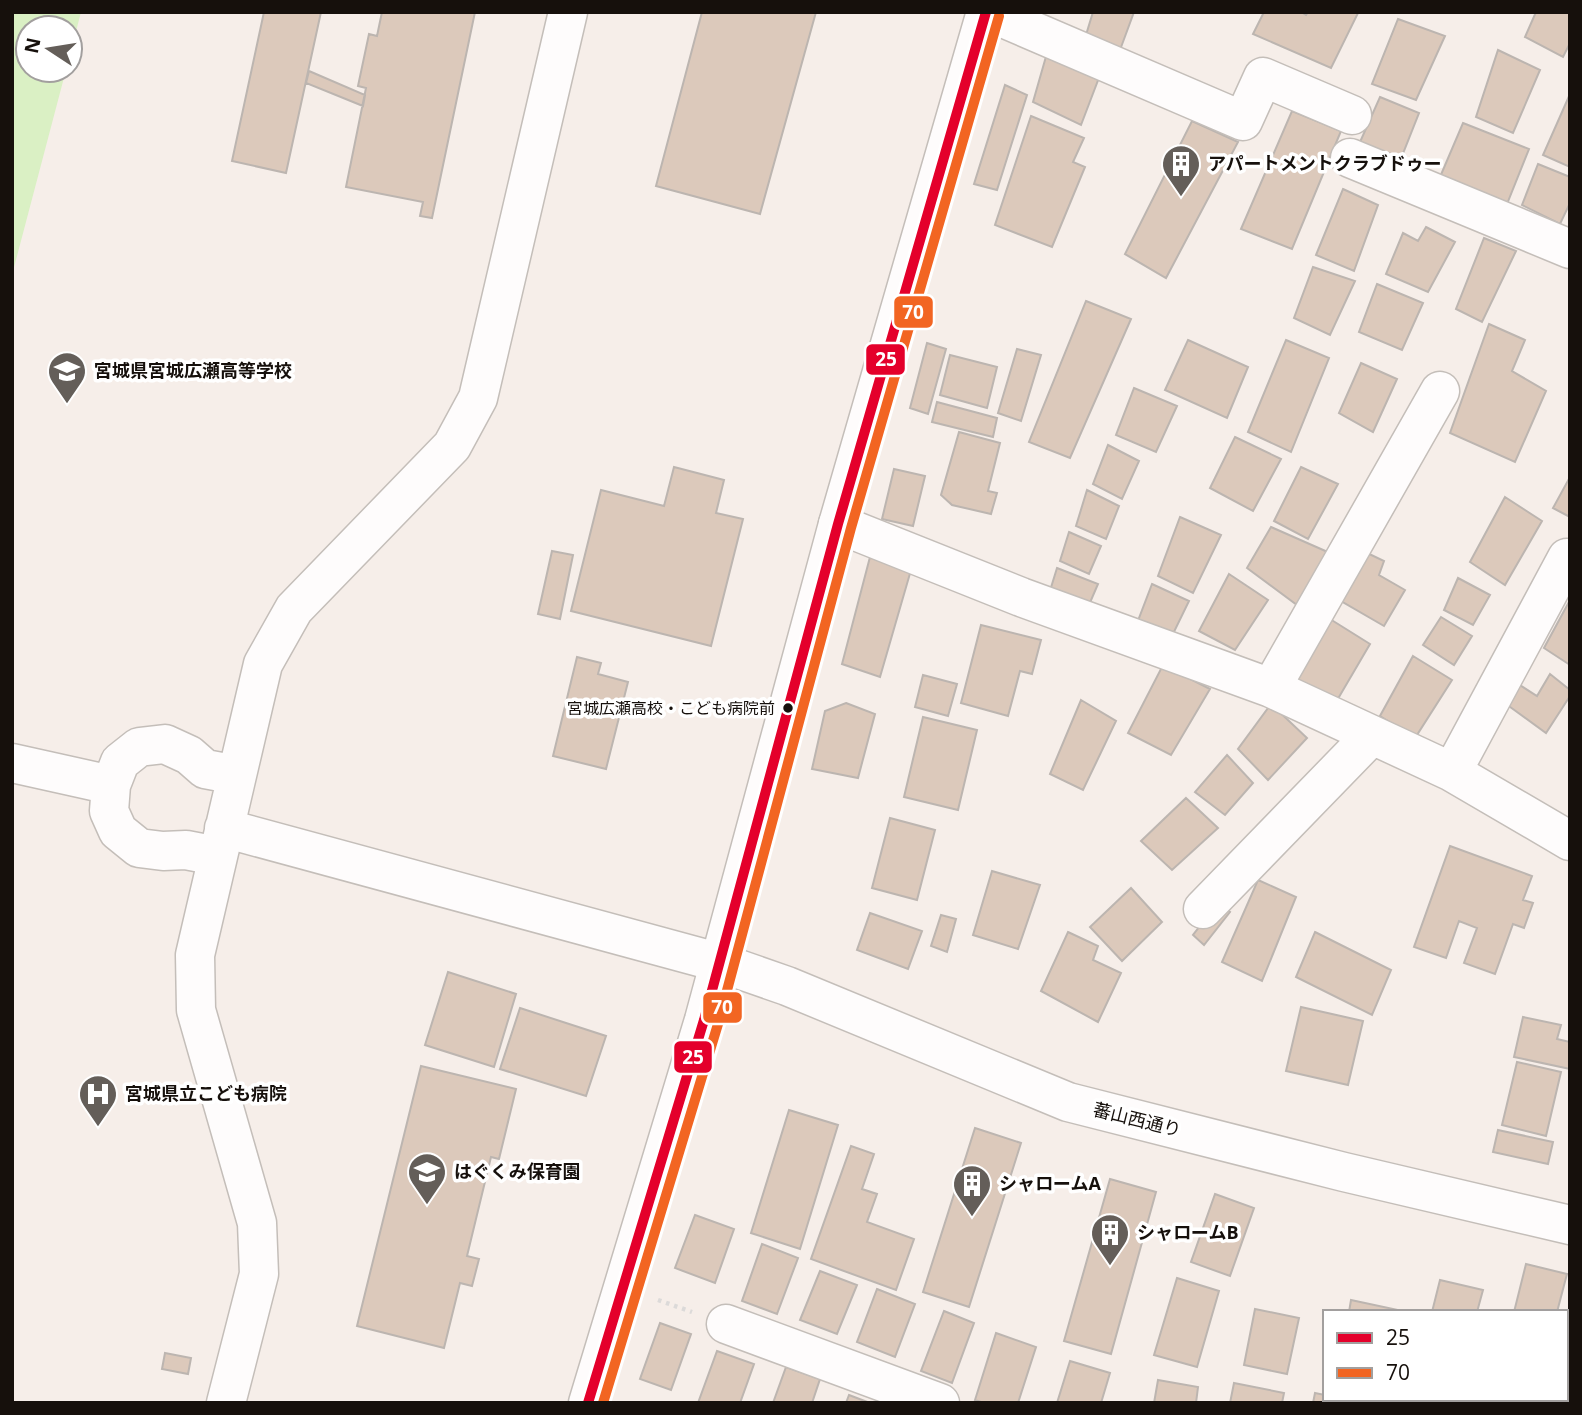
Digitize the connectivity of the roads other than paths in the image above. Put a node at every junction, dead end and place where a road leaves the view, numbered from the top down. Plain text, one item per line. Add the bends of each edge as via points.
1 (568, 12) edge
2 (988, 12) edge
3 (1352, 115) dead end
4 (1350, 158) dead end
5 (1570, 249) edge
6 (1440, 391) dead end
7 (838, 524) junction
8 (1570, 559) edge
9 (1271, 688) junction
10 (1372, 735) junction
11 (12, 763) edge
12 (1452, 772) junction
13 (237, 775) junction
14 (111, 785) junction
15 (1570, 841) edge
16 (221, 842) junction
17 (1203, 909) dead end
18 (721, 963) junction
19 (1570, 1225) edge
20 (726, 1324) dead end
21 (226, 1403) edge
22 (588, 1403) edge
23 (940, 1403) edge

1 - 13 main road via 478,398 452,446 294,609 263,664
2 - 3 main road via 1243,121 1263,77
2 - 7 main road
4 - 5 main road
6 - 9 main road
7 - 9 main road
7 - 18 main road
8 - 12 main road
9 - 10 main road
10 - 12 main road
10 - 17 main road
11 - 14 main road
12 - 15 main road
13 - 14 main road via 205,769 165,744 139,747 120,762
13 - 16 main road
14 - 16 main road via 113,821 139,848 186,850
16 - 18 main road, 蕃山西通り
16 - 21 main road via 195,955 196,1010 257,1223 258,1261
18 - 19 main road, 蕃山西通り via 788,986 1068,1102
18 - 22 main road
20 - 23 main road

